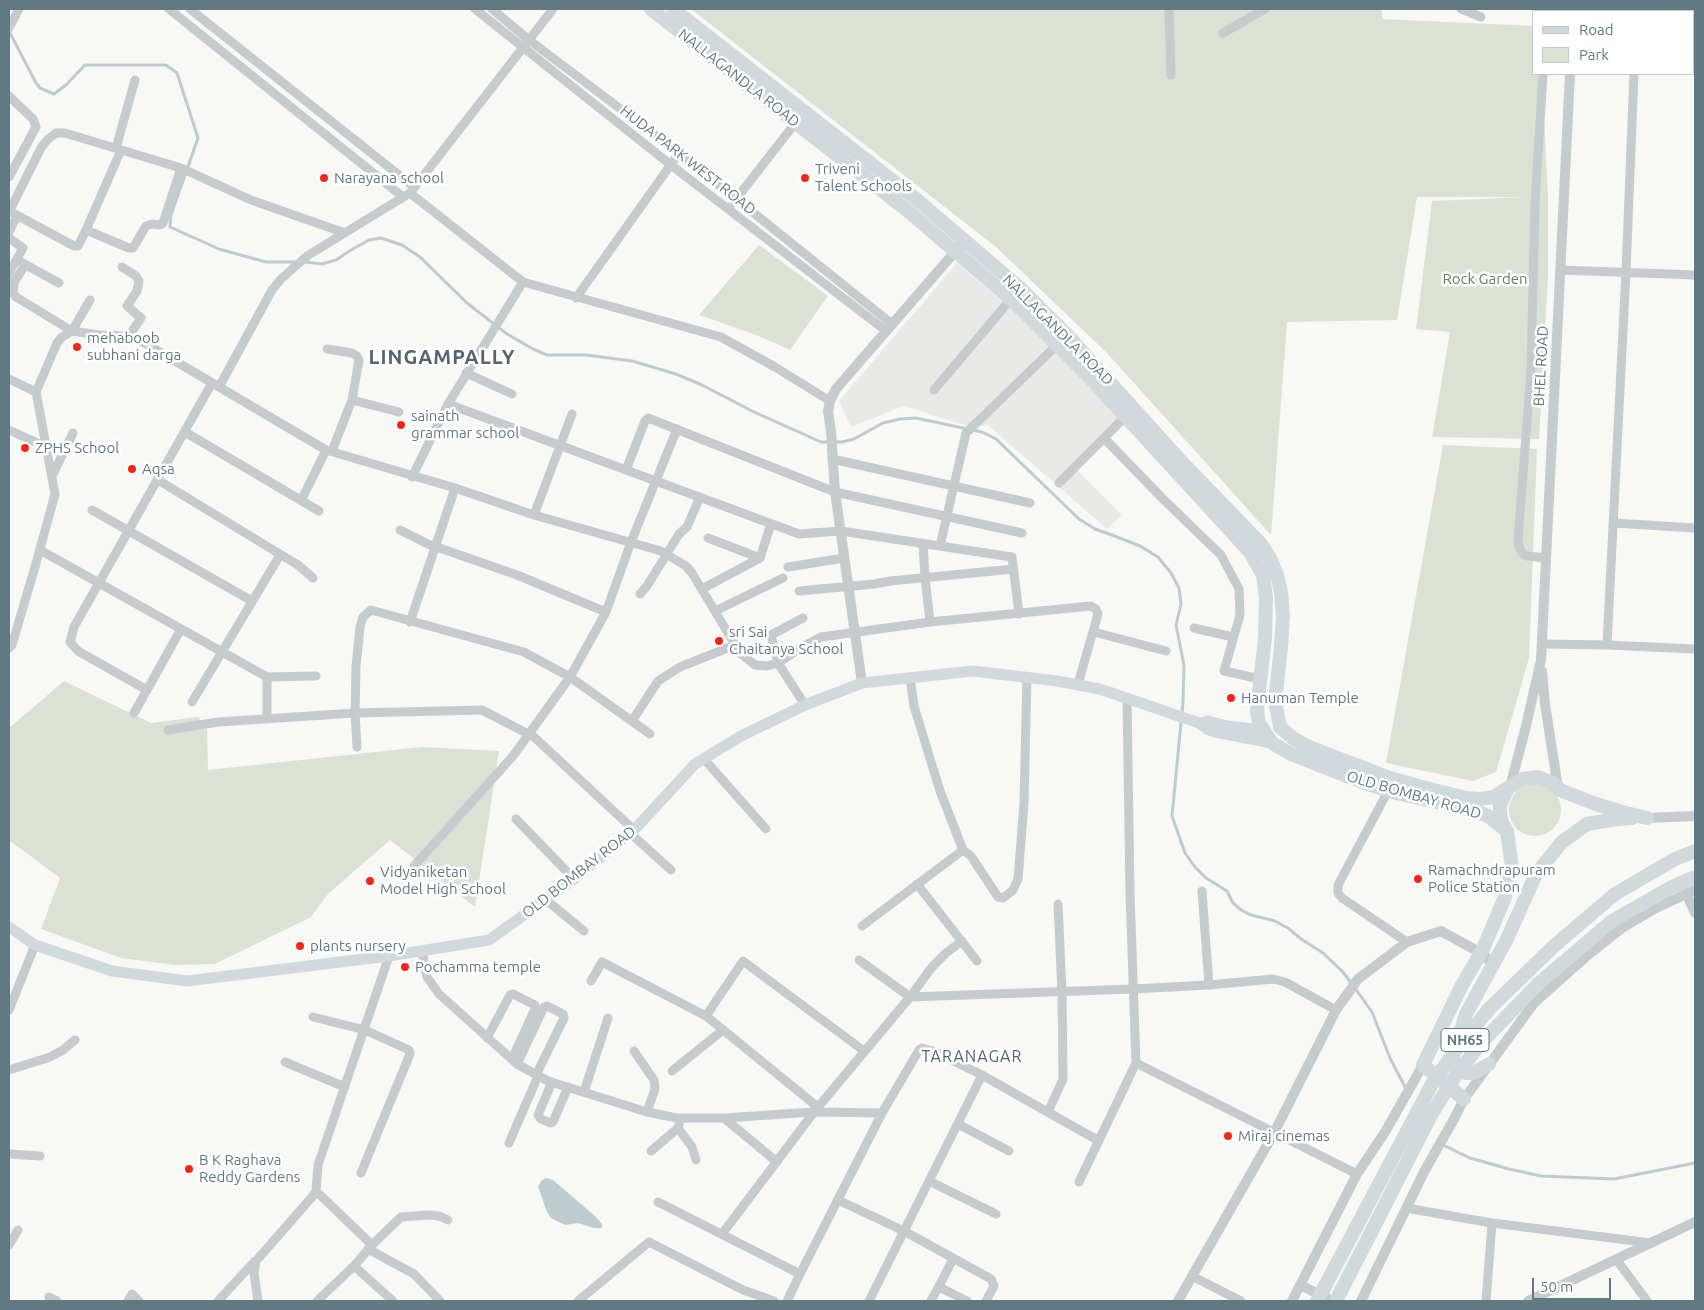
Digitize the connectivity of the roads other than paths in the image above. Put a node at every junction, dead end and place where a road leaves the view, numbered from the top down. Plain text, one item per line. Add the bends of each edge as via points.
1 (19, 9) edge
2 (169, 9) edge
3 (190, 9) edge
4 (476, 9) edge
5 (492, 9) edge
6 (553, 9) edge
7 (651, 9) edge
8 (673, 9) edge
9 (1169, 9) edge
10 (1265, 9) edge
11 (1461, 9) edge
12 (1481, 17) dead end
13 (11, 25) edge
14 (1223, 33) dead end
15 (529, 40) junction
16 (523, 48) junction
17 (1171, 74) dead end
18 (1543, 75) edge
19 (1570, 75) edge
20 (1634, 75) edge
21 (135, 80) dead end
22 (9, 96) edge
23 (796, 122) junction
24 (119, 149) junction
25 (679, 153) junction
26 (671, 165) junction
27 (181, 168) junction
28 (9, 177) edge
29 (409, 192) junction
30 (737, 199) junction
31 (729, 209) junction
32 (12, 213) edge
33 (86, 230) junction
34 (9, 232) edge
35 (345, 234) junction
36 (9, 238) edge
37 (965, 239) junction
38 (956, 251) junction
39 (17, 260) junction
40 (25, 265) junction
41 (122, 267) dead end
42 (1561, 270) junction
43 (1626, 271) junction
44 (9, 273) edge
45 (1695, 275) edge
46 (11, 282) edge
47 (523, 282) junction
48 (59, 283) dead end
49 (576, 298) junction
50 (1011, 299) junction
51 (90, 300) dead end
52 (889, 328) junction
53 (72, 331) junction
54 (129, 336) junction
55 (1057, 345) junction
56 (327, 349) dead end
57 (466, 373) junction
58 (9, 380) edge
59 (215, 385) junction
60 (934, 390) dead end
61 (36, 392) junction
62 (512, 394) dead end
63 (352, 400) junction
64 (830, 401) junction
65 (448, 404) junction
66 (399, 412) dead end
67 (572, 414) dead end
68 (1126, 417) junction
69 (677, 429) junction
70 (9, 430) edge
71 (185, 432) junction
72 (73, 433) dead end
73 (1104, 438) junction
74 (560, 446) junction
75 (46, 447) junction
76 (329, 451) junction
77 (832, 456) junction
78 (626, 470) junction
79 (52, 476) junction
80 (412, 476) junction
81 (158, 480) junction
82 (656, 480) junction
83 (1058, 483) dead end
84 (953, 486) junction
85 (455, 488) junction
86 (835, 492) junction
87 (700, 497) junction
88 (301, 501) junction
89 (1030, 503) dead end
90 (92, 510) dead end
91 (319, 511) dead end
92 (534, 515) junction
93 (946, 516) junction
94 (1614, 523) junction
95 (771, 524) junction
96 (1695, 528) edge
97 (400, 530) dead end
98 (130, 531) junction
99 (841, 531) junction
100 (1022, 533) dead end
101 (708, 538) dead end
102 (632, 542) junction
103 (924, 544) junction
104 (435, 546) junction
105 (940, 546) junction
106 (1256, 548) junction
107 (40, 550) junction
108 (280, 554) junction
109 (667, 555) junction
110 (760, 558) junction
111 (844, 558) junction
112 (1546, 558) junction
113 (788, 567) dead end
114 (1014, 569) junction
115 (925, 577) junction
116 (313, 578) dead end
117 (782, 578) dead end
118 (100, 583) junction
119 (848, 586) junction
120 (702, 588) junction
121 (799, 591) dead end
122 (640, 594) dead end
123 (252, 601) junction
124 (715, 610) junction
125 (606, 612) junction
126 (1019, 614) junction
127 (803, 618) dead end
128 (410, 622) junction
129 (930, 622) junction
130 (1194, 628) dead end
131 (181, 630) junction
132 (1094, 632) junction
133 (855, 633) junction
134 (1233, 637) junction
135 (1542, 644) junction
136 (735, 645) junction
137 (1607, 645) junction
138 (9, 648) edge
139 (1695, 649) edge
140 (1166, 651) dead end
141 (222, 652) junction
142 (1541, 660) junction
143 (778, 663) junction
144 (316, 676) dead end
145 (267, 677) junction
146 (570, 677) junction
147 (1027, 677) junction
148 (910, 678) junction
149 (1260, 679) junction
150 (862, 682) junction
151 (1078, 684) junction
152 (147, 690) junction
153 (1127, 698) junction
154 (192, 702) dead end
155 (805, 705) junction
156 (134, 713) dead end
157 (355, 713) junction
158 (266, 719) junction
159 (632, 721) junction
160 (1194, 721) junction
161 (168, 730) dead end
162 (1263, 730) junction
163 (650, 734) dead end
164 (527, 735) junction
165 (1294, 739) joint
166 (1272, 743) junction
167 (357, 747) dead end
168 (704, 759) junction
169 (1509, 788) junction
170 (1558, 788) junction
171 (1388, 790) junction
172 (1695, 816) edge
173 (1647, 818) junction
174 (516, 819) dead end
175 (766, 829) dead end
176 (632, 831) junction
177 (1507, 831) junction
178 (963, 850) junction
179 (1695, 851) edge
180 (414, 866) dead end
181 (671, 870) dead end
182 (1695, 877) edge
183 (574, 880) junction
184 (917, 884) junction
185 (1202, 891) dead end
186 (1691, 891) edge
187 (546, 900) junction
188 (1058, 904) dead end
189 (1695, 913) edge
190 (862, 926) dead end
191 (9, 927) edge
192 (584, 931) dead end
193 (962, 941) junction
194 (1407, 942) junction
195 (36, 945) junction
196 (422, 952) junction
197 (1481, 953) junction
198 (389, 956) junction
199 (859, 960) dead end
200 (978, 961) dead end
201 (1494, 964) junction
202 (591, 981) dead end
203 (1209, 985) junction
204 (1133, 989) junction
205 (1062, 992) junction
206 (910, 997) junction
207 (1472, 1003) junction
208 (1338, 1007) junction
209 (9, 1010) edge
210 (706, 1016) junction
211 (312, 1017) dead end
212 (608, 1018) dead end
213 (1445, 1020) junction
214 (365, 1030) junction
215 (723, 1030) junction
216 (487, 1038) junction
217 (75, 1040) dead end
218 (634, 1051) dead end
219 (864, 1051) junction
220 (285, 1062) dead end
221 (514, 1062) junction
222 (1136, 1063) junction
223 (1489, 1064) junction
224 (1423, 1065) junction
225 (9, 1070) edge
226 (672, 1071) dead end
227 (982, 1075) junction
228 (537, 1076) junction
229 (552, 1082) junction
230 (345, 1087) junction
231 (568, 1088) junction
232 (584, 1092) junction
233 (1464, 1099) junction
234 (816, 1110) junction
235 (647, 1112) junction
236 (882, 1112) junction
237 (1048, 1112) junction
238 (724, 1118) junction
239 (680, 1123) junction
240 (958, 1124) junction
241 (1274, 1133) junction
242 (1099, 1141) junction
243 (509, 1144) dead end
244 (651, 1151) dead end
245 (1009, 1151) dead end
246 (9, 1154) edge
247 (40, 1156) dead end
248 (696, 1160) dead end
249 (777, 1162) junction
250 (361, 1173) dead end
251 (1357, 1174) junction
252 (929, 1181) junction
253 (1079, 1182) dead end
254 (316, 1190) junction
255 (838, 1200) junction
256 (658, 1202) dead end
257 (1406, 1208) junction
258 (996, 1214) dead end
259 (448, 1220) dead end
260 (1695, 1222) edge
261 (1492, 1223) junction
262 (18, 1230) dead end
263 (904, 1231) junction
264 (722, 1234) junction
265 (1651, 1243) junction
266 (9, 1245) edge
267 (370, 1247) junction
268 (953, 1259) junction
269 (1616, 1259) junction
270 (256, 1261) junction
271 (354, 1266) junction
272 (800, 1274) junction
273 (1192, 1276) junction
274 (1300, 1285) junction
275 (936, 1293) edge
276 (128, 1301) edge
277 (139, 1301) edge
278 (218, 1301) edge
279 (258, 1301) edge
280 (318, 1301) edge
281 (393, 1301) edge
282 (440, 1301) edge
283 (578, 1301) edge
284 (774, 1301) edge
285 (787, 1301) edge
286 (869, 1301) edge
287 (967, 1301) edge
288 (986, 1301) edge
289 (1178, 1301) edge
290 (1241, 1301) edge
291 (1292, 1301) edge
292 (1317, 1301) edge
293 (1334, 1301) edge
294 (1361, 1301) edge
295 (1486, 1301) edge
296 (1528, 1301) edge
297 (1647, 1301) edge

1 - 13 street
2 - 29 street
3 - 29 street
4 - 16 street, HUDA PARK WEST ROAD
5 - 15 street, HUDA PARK WEST ROAD
6 - 15 street
7 - 23 main road, NALLAGANDLA ROAD
8 - 37 main road, NALLAGANDLA ROAD
9 - 17 street
10 - 14 street
11 - 12 street
15 - 16 street
15 - 25 street, HUDA PARK WEST ROAD
16 - 26 street, HUDA PARK WEST ROAD
16 - 29 street
18 - 112 street via 1535,203 1531,370 1518,539 1522,553
19 - 42 street, BHEL ROAD
20 - 43 street
21 - 24 street
22 - 28 street via 36,127
23 - 30 street
23 - 38 main road, NALLAGANDLA ROAD
24 - 27 street
24 - 32 street via 56,133 41,148
24 - 33 street
25 - 26 street
25 - 30 street, HUDA PARK WEST ROAD
26 - 31 street, HUDA PARK WEST ROAD
26 - 49 street
27 - 33 street via 163,223 146,226 132,249
27 - 35 street via 251,200
29 - 35 street
29 - 47 street
30 - 31 street
30 - 52 street, HUDA PARK WEST ROAD
31 - 52 street, HUDA PARK WEST ROAD
32 - 33 street via 76,246
32 - 34 street
35 - 59 street via 307,256 272,290
36 - 39 street via 23,248
37 - 38 street
37 - 106 main road, NALLAGANDLA ROAD via 1067,335
38 - 50 main road, NALLAGANDLA ROAD
38 - 52 street
39 - 40 street
39 - 44 street
40 - 46 street
40 - 48 street
41 - 54 street via 139,281 137,291 126,306 141,318
42 - 43 street
42 - 112 street, BHEL ROAD
43 - 45 street
43 - 94 street
46 - 53 street via 16,297
47 - 49 street
47 - 57 street
49 - 64 street via 721,338 776,366
50 - 55 main road, NALLAGANDLA ROAD
50 - 60 street
51 - 53 street
52 - 64 street via 836,389
53 - 54 street
53 - 61 street via 57,343
54 - 59 street
55 - 68 main road, NALLAGANDLA ROAD
55 - 84 street via 966,433
56 - 63 street via 352,353 359,360
57 - 62 street
57 - 65 street
58 - 61 street
59 - 71 street
59 - 76 street
61 - 75 street
63 - 66 street
63 - 76 street
64 - 77 street
65 - 74 street
65 - 80 street
67 - 74 street
68 - 73 street
68 - 106 main road, NALLAGANDLA ROAD
69 - 78 street via 647,418
69 - 82 street
69 - 86 street
70 - 75 street
71 - 81 street
71 - 88 street
72 - 79 street
73 - 83 street
73 - 134 street via 1221,555 1238,589 1240,615
74 - 78 street
74 - 92 street
75 - 79 street
76 - 80 street
76 - 88 street
77 - 84 street
77 - 86 street
78 - 82 street
79 - 107 street via 55,494
80 - 85 street
81 - 98 street
81 - 108 street
82 - 87 street
82 - 102 street
84 - 89 street
84 - 93 street
85 - 92 street
85 - 104 street
86 - 93 street
86 - 99 street
87 - 95 street
87 - 109 street
88 - 91 street
90 - 98 street
92 - 102 street
93 - 100 street
93 - 105 street
94 - 96 street
94 - 137 street
95 - 99 street via 799,534
95 - 110 street
97 - 104 street
98 - 118 street
98 - 123 street
99 - 103 street
99 - 111 street
101 - 110 street
102 - 109 street
102 - 125 street
103 - 105 street
103 - 115 street
104 - 125 street
104 - 128 street
105 - 114 street via 1012,557
106 - 149 main road, NALLAGANDLA ROAD via 1266,598
106 - 165 main road, NALLAGANDLA ROAD via 1270,558 1281,592 1283,616 1275,701 1280,727
107 - 118 street
107 - 138 street
108 - 116 street
108 - 123 street
109 - 120 street via 686,566
109 - 122 street
110 - 120 street
111 - 113 street
111 - 119 street
112 - 135 street, BHEL ROAD
114 - 115 street
114 - 126 street
115 - 119 street
115 - 129 street
117 - 124 street
118 - 131 street
118 - 152 street via 74,627 70,642 78,651
119 - 121 street
119 - 133 street
120 - 124 street
123 - 141 street
124 - 136 street
125 - 146 street
126 - 129 street
126 - 132 street via 1091,606 1098,614
127 - 143 street via 771,635
128 - 146 street via 524,652
128 - 157 street via 371,610 364,617 356,666
129 - 133 street
130 - 134 street
131 - 141 street
131 - 152 street
132 - 140 street
132 - 151 street
133 - 143 street via 821,637
133 - 150 street
134 - 149 street via 1224,671
135 - 137 street
135 - 142 street, BHEL ROAD
136 - 143 street via 755,665
136 - 159 street via 680,667 658,681
137 - 139 street
141 - 145 street
141 - 154 street
142 - 169 street
142 - 170 street
143 - 155 street
144 - 145 street
145 - 158 street
146 - 159 street
146 - 164 street
147 - 148 main road, OLD BOMBAY ROAD via 973,671
147 - 151 main road, OLD BOMBAY ROAD
147 - 178 street via 1024,803 1018,879 1013,890 1003,898 998,897 972,856
148 - 150 main road, OLD BOMBAY ROAD
148 - 178 street via 914,706 940,791
149 - 162 main road, NALLAGANDLA ROAD via 1257,711
150 - 155 main road, OLD BOMBAY ROAD
151 - 153 main road, OLD BOMBAY ROAD
152 - 156 street
153 - 160 main road, OLD BOMBAY ROAD
153 - 204 street
155 - 168 main road, OLD BOMBAY ROAD via 741,736
157 - 158 street
157 - 164 street via 482,710
157 - 167 street
158 - 161 street
159 - 163 street
160 - 162 main road
160 - 166 main road via 1215,732
162 - 166 main road
164 - 176 street via 542,745
164 - 180 street via 513,756
165 - 169 main road, OLD BOMBAY ROAD via 1390,778 1466,798 1494,797
166 - 171 main road, OLD BOMBAY ROAD via 1291,754
168 - 175 street
168 - 176 main road, OLD BOMBAY ROAD via 695,764
169 - 170 main road, OLD BOMBAY ROAD via 1523,779 1538,777
169 - 177 main road via 1500,805 1502,823
170 - 173 main road, OLD BOMBAY ROAD via 1593,803
171 - 177 main road, OLD BOMBAY ROAD via 1475,811 1488,816
171 - 194 street via 1338,885 1338,893
172 - 173 street
173 - 201 main road via 1587,824 1562,842 1536,874
174 - 183 street
176 - 181 street
176 - 183 main road, OLD BOMBAY ROAD
177 - 197 main road via 1511,878
178 - 184 street
179 - 292 main road, NH65 via 1615,894 1554,946 1490,1008 1432,1084
182 - 293 main road, NH65 via 1612,921 1589,939 1538,984 1475,1051 1431,1114
183 - 187 main road, OLD BOMBAY ROAD
184 - 190 street
184 - 193 street
185 - 203 street
186 - 189 street
186 - 223 street via 1622,928 1589,954 1534,1003
187 - 192 street
187 - 196 main road, OLD BOMBAY ROAD via 489,940
188 - 205 street
191 - 195 main road, OLD BOMBAY ROAD
193 - 200 street
193 - 206 street via 932,967
194 - 197 street via 1441,931
194 - 208 street via 1358,979
195 - 198 main road, OLD BOMBAY ROAD via 112,971 187,980
195 - 209 street
196 - 198 main road, OLD BOMBAY ROAD
196 - 216 street via 427,977 439,994
197 - 201 street
197 - 213 main road
198 - 214 street
199 - 206 street
201 - 207 main road
202 - 210 street via 602,962
203 - 204 street
203 - 208 street via 1273,979
204 - 205 street
204 - 222 street
205 - 206 street
205 - 237 street via 1063,1079
206 - 219 street
207 - 213 main road
207 - 223 main road via 1453,1055 1454,1062 1459,1070 1466,1073
208 - 241 street
210 - 215 street
210 - 219 street via 743,961
211 - 214 street
212 - 232 street
213 - 224 main road
214 - 230 street
214 - 250 street via 406,1048 410,1054
215 - 226 street
215 - 234 street
216 - 221 street
216 - 221 street via 510,995 535,1005
217 - 225 street via 50,1058
218 - 235 street via 654,1080 655,1089
219 - 234 street
220 - 230 street
221 - 228 street
221 - 228 street via 544,1007 563,1014
222 - 241 street
222 - 242 street
223 - 233 street
224 - 233 main road
224 - 251 street
227 - 236 street via 922,1048
227 - 237 street
227 - 240 street
228 - 229 street
228 - 243 street
229 - 231 street
229 - 231 street via 538,1116 541,1119 553,1122
230 - 254 street via 318,1165
231 - 232 street
232 - 235 street
233 - 257 street
234 - 236 street
234 - 238 street
234 - 249 street
235 - 239 street
236 - 255 street
237 - 242 street
238 - 239 street
238 - 249 street
239 - 244 street
239 - 248 street
240 - 245 street
240 - 252 street
241 - 251 street
241 - 273 street
242 - 253 street
246 - 247 street
249 - 264 street
251 - 274 street
252 - 258 street
252 - 263 street
254 - 267 street
254 - 270 street
255 - 263 street
255 - 272 street
256 - 264 street
257 - 261 street
257 - 294 street
259 - 267 street via 428,1215 401,1217
260 - 265 street
261 - 265 street
261 - 295 street
262 - 266 street
263 - 268 street
263 - 286 street
264 - 272 street
265 - 269 street
267 - 271 street
267 - 282 street via 414,1274
268 - 275 street
268 - 288 street via 993,1281
269 - 296 street
269 - 297 street
270 - 278 street
270 - 279 street via 254,1273
271 - 280 street
271 - 281 street
272 - 285 street
273 - 289 street
273 - 290 street
274 - 291 street
274 - 293 street
275 - 287 street
276 - 277 street via 132,1294
283 - 284 street via 649,1242 743,1290

